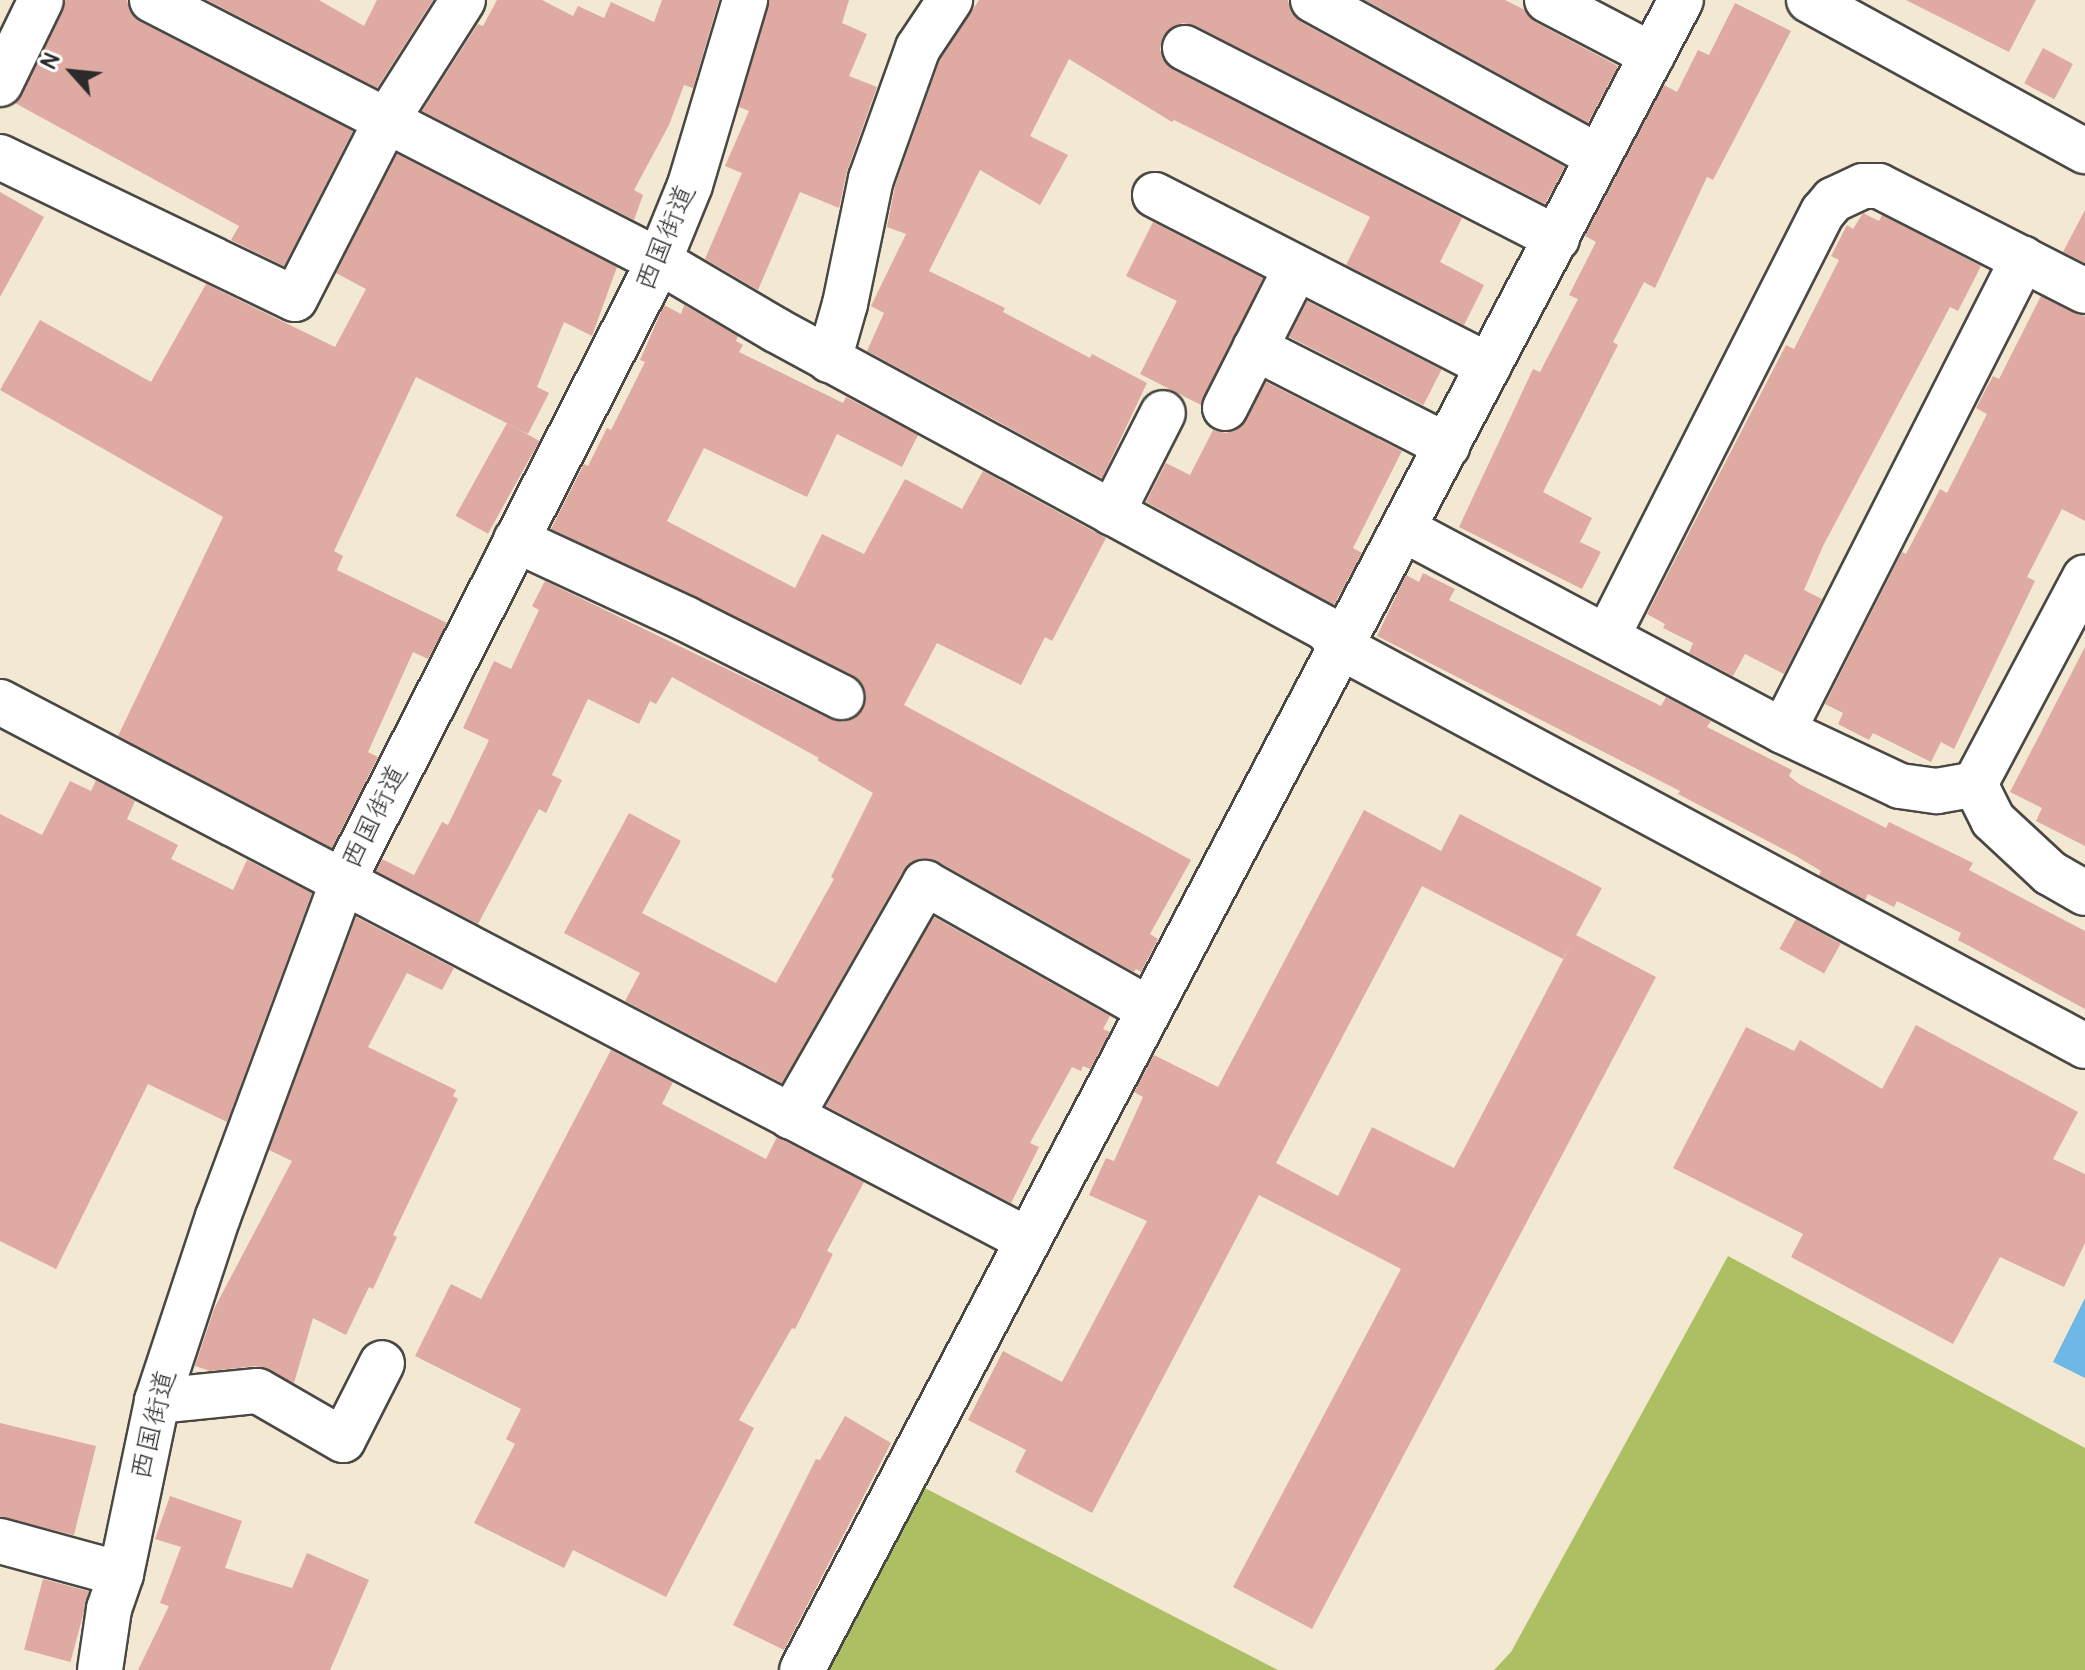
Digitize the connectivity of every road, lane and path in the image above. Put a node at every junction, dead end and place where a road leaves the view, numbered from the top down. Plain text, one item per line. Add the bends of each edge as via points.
1 (41, 0) edge
2 (152, 0) edge
3 (463, 0) edge
4 (745, 0) edge
5 (950, 0) edge
6 (1313, 0) edge
7 (1547, 0) edge
8 (1681, 0) edge
9 (1809, 0) edge
10 (1185, 48) dead end
11 (1652, 55) junction
12 (0, 84) edge
13 (386, 121) junction
14 (2085, 151) edge
15 (0, 157) edge
16 (1598, 157) junction
17 (1155, 195) dead end
18 (1557, 238) junction
19 (2023, 259) junction
20 (659, 261) junction
21 (1296, 268) junction
22 (2085, 291) edge
23 (1255, 348) junction
24 (829, 360) junction
25 (1489, 366) junction
26 (1225, 408) dead end
27 (1163, 413) dead end
28 (1447, 446) junction
29 (1112, 513) junction
30 (1403, 529) junction
31 (516, 540) junction
32 (2085, 577) edge
33 (1607, 637) junction
34 (1339, 646) junction
35 (841, 697) dead end
36 (0, 702) edge
37 (1783, 731) junction
38 (1975, 784) junction
39 (342, 883) junction
40 (2085, 893) edge
41 (1149, 1009) junction
42 (2085, 1046) edge
43 (791, 1117) junction
44 (1028, 1240) junction
45 (382, 1363) dead end
46 (157, 1401) junction
47 (0, 1541) edge
48 (121, 1574) junction
49 (100, 1670) edge
50 (802, 1670) edge

1 - 12 street
2 - 13 street
3 - 13 street
4 - 20 street, 西国街道 via 690,185
5 - 24 street via 918,48 871,179
6 - 16 street
7 - 11 street
8 - 11 street
9 - 14 street
10 - 18 street
11 - 16 street
13 - 15 street via 295,299
13 - 20 street
16 - 18 street
17 - 21 street
18 - 25 street
19 - 22 street
19 - 33 street via 1879,186 1863,186 1833,200
19 - 37 street
20 - 24 street
20 - 31 street, 西国街道
21 - 23 street
21 - 25 street
23 - 26 street
23 - 28 street
24 - 29 street
25 - 28 street
27 - 29 street
28 - 30 street
29 - 34 street via 1327,629
30 - 33 street
30 - 34 street
31 - 35 street
31 - 39 street, 西国街道
32 - 38 street
33 - 37 street
34 - 41 street
34 - 42 street
36 - 39 street
37 - 38 street via 1900,786 1937,791
38 - 40 street via 1993,820 2050,873
39 - 43 street
39 - 46 street, 西国街道 via 218,1217
41 - 43 street via 925,883
41 - 44 street
43 - 44 street
44 - 50 street
45 - 46 street via 343,1440 258,1391
46 - 48 street, 西国街道
47 - 48 street
48 - 49 street, 西国街道 via 109,1609

